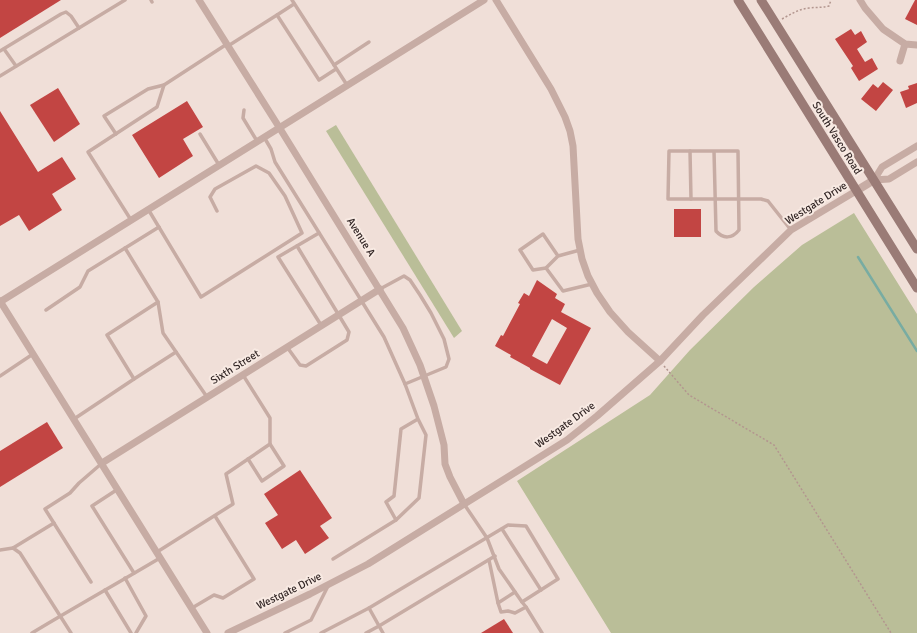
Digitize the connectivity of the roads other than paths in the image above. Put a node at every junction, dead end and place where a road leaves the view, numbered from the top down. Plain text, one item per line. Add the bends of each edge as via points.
1 (125, 0) edge
2 (199, 0) edge
3 (484, 0) edge
4 (496, 0) edge
5 (738, 0) edge
6 (761, 0) edge
7 (860, 0) edge
8 (118, 2) edge
9 (293, 2) edge
10 (277, 15) junction
11 (79, 28) junction
12 (369, 42) dead end
13 (905, 44) junction
14 (917, 44) edge
15 (228, 45) junction
16 (4, 49) junction
17 (0, 52) edge
18 (900, 60) dead end
19 (334, 65) junction
20 (16, 66) junction
21 (336, 69) junction
22 (0, 76) edge
23 (164, 85) junction
24 (347, 85) junction
25 (244, 110) dead end
26 (279, 127) junction
27 (116, 134) junction
28 (200, 134) dead end
29 (260, 139) junction
30 (917, 146) edge
31 (690, 151) junction
32 (714, 151) junction
33 (917, 162) edge
34 (219, 165) junction
35 (874, 180) junction
36 (856, 190) junction
37 (691, 199) junction
38 (714, 199) junction
39 (738, 199) junction
40 (148, 209) junction
41 (217, 211) dead end
42 (131, 220) junction
43 (159, 227) junction
44 (791, 230) junction
45 (319, 233) junction
46 (297, 246) junction
47 (125, 248) junction
48 (917, 249) edge
49 (580, 250) junction
50 (558, 256) junction
51 (546, 268) junction
52 (592, 284) junction
53 (917, 288) edge
54 (380, 289) junction
55 (0, 301) edge
56 (361, 301) junction
57 (158, 302) junction
58 (46, 310) dead end
59 (339, 314) junction
60 (321, 325) junction
61 (287, 347) junction
62 (176, 352) junction
63 (33, 354) junction
64 (660, 361) junction
65 (242, 375) junction
66 (424, 375) junction
67 (0, 376) edge
68 (134, 379) junction
69 (405, 384) junction
70 (206, 397) junction
71 (74, 419) junction
72 (418, 419) junction
73 (270, 444) junction
74 (248, 459) junction
75 (102, 463) junction
76 (118, 489) junction
77 (464, 504) junction
78 (215, 516) junction
79 (396, 520) junction
80 (54, 523) junction
81 (502, 529) junction
82 (487, 538) junction
83 (13, 548) junction
84 (0, 550) edge
85 (159, 555) junction
86 (494, 556) junction
87 (333, 560) dead end
88 (489, 560) junction
89 (134, 573) junction
90 (125, 578) junction
91 (92, 582) dead end
92 (330, 584) junction
93 (105, 590) junction
94 (541, 590) junction
95 (515, 592) junction
96 (522, 602) junction
97 (498, 603) junction
98 (526, 607) junction
99 (192, 608) junction
100 (369, 608) junction
101 (60, 616) junction
102 (379, 626) junction
103 (32, 633) edge
104 (71, 633) edge
105 (131, 633) edge
106 (136, 633) edge
107 (207, 633) edge
108 (228, 633) edge
109 (285, 633) edge
110 (321, 633) edge
111 (366, 633) edge
112 (383, 633) edge
113 (542, 633) edge

1 - 8 lane
2 - 15 street, Avenue A
3 - 24 street
4 - 49 street via 551,89 570,131
5 - 36 main road, South Vasco Road
6 - 35 main road, South Vasco Road
7 - 13 street via 883,29
8 - 11 lane
9 - 10 lane
9 - 19 lane
10 - 15 lane
10 - 21 lane via 319,80
11 - 16 lane via 66,12
11 - 20 lane
12 - 19 lane
13 - 14 street
13 - 18 street
15 - 23 lane
15 - 26 street, Avenue A
16 - 17 lane
16 - 20 lane
19 - 21 lane
20 - 22 lane
21 - 24 lane
23 - 27 lane via 157,107
23 - 27 lane via 148,89 104,116
24 - 26 street
25 - 29 lane via 243,118
26 - 29 street
26 - 54 street, Avenue A
27 - 42 lane via 88,152
28 - 34 lane
29 - 34 street
29 - 45 lane via 271,148 274,162
30 - 35 street via 882,167
31 - 32 lane
31 - 37 lane
31 - 37 lane via 669,151 668,199
32 - 38 lane
32 - 39 lane via 738,151
33 - 35 street via 889,179
34 - 40 street
35 - 36 street, Westgate Drive
35 - 48 main road, South Vasco Road
36 - 44 street, Westgate Drive
36 - 53 main road, South Vasco Road
37 - 38 lane
38 - 39 lane
38 - 39 lane via 716,231 723,237 732,236 739,230
39 - 44 lane via 768,201
40 - 42 street
40 - 43 lane
41 - 43 lane via 210,197 215,189 256,166 269,173 285,196 302,233 201,297
42 - 55 street
43 - 47 lane
44 - 64 street, Westgate Drive via 703,315
45 - 46 lane
45 - 56 lane
46 - 59 lane
46 - 60 lane via 278,258
47 - 57 lane
47 - 58 lane via 88,271 80,286
49 - 50 lane
49 - 52 street
50 - 51 lane
50 - 51 lane via 543,234 520,250 533,270
51 - 52 lane via 563,291
52 - 64 street via 610,312
54 - 56 street, Sixth Street
54 - 66 street, Avenue A via 403,328
54 - 66 lane via 404,276 410,280 431,313 444,339 449,359 446,366
55 - 63 street
56 - 59 street, Sixth Street
56 - 69 lane via 384,337
57 - 62 lane via 163,333
57 - 68 lane via 107,335
59 - 60 street, Sixth Street
59 - 61 lane via 349,332 347,340 306,366 300,365
60 - 61 street, Sixth Street
61 - 65 street, Sixth Street
62 - 68 lane
62 - 70 lane
63 - 67 lane
63 - 71 street
64 - 77 street, Westgate Drive via 567,440
65 - 70 street, Sixth Street
65 - 73 lane via 270,418
66 - 69 lane
66 - 77 street, Avenue A via 444,445 445,464
68 - 71 lane
69 - 72 lane
70 - 75 street, Sixth Street
71 - 75 street
72 - 79 lane via 426,435 419,498
72 - 79 lane via 401,430 394,496 386,502
73 - 74 lane
73 - 74 lane via 284,466 262,481
74 - 78 lane via 226,474 234,504
75 - 76 street
75 - 80 lane via 70,493 45,509
76 - 85 street
76 - 89 lane via 92,506
77 - 82 lane
77 - 92 street, Westgate Drive via 368,564
78 - 85 lane
78 - 99 lane via 254,579 223,598 214,595
79 - 87 lane
80 - 83 lane
80 - 91 lane
81 - 82 lane
81 - 94 lane
81 - 94 lane via 508,525 526,526 558,579
82 - 86 lane
82 - 100 lane
83 - 84 lane
83 - 101 lane via 20,553
85 - 89 lane
85 - 99 street
86 - 88 lane
86 - 95 lane via 499,569
88 - 97 lane
88 - 102 lane
89 - 90 lane
90 - 93 lane
90 - 106 lane via 146,616
92 - 108 street, Westgate Drive
92 - 109 lane via 311,620
93 - 101 lane
93 - 105 lane
94 - 96 lane
95 - 96 lane
95 - 97 lane
96 - 98 lane
97 - 98 lane via 501,612 515,613
98 - 113 lane
99 - 107 street
100 - 102 lane
100 - 110 lane
101 - 103 lane
101 - 104 lane
102 - 111 lane
102 - 112 lane

